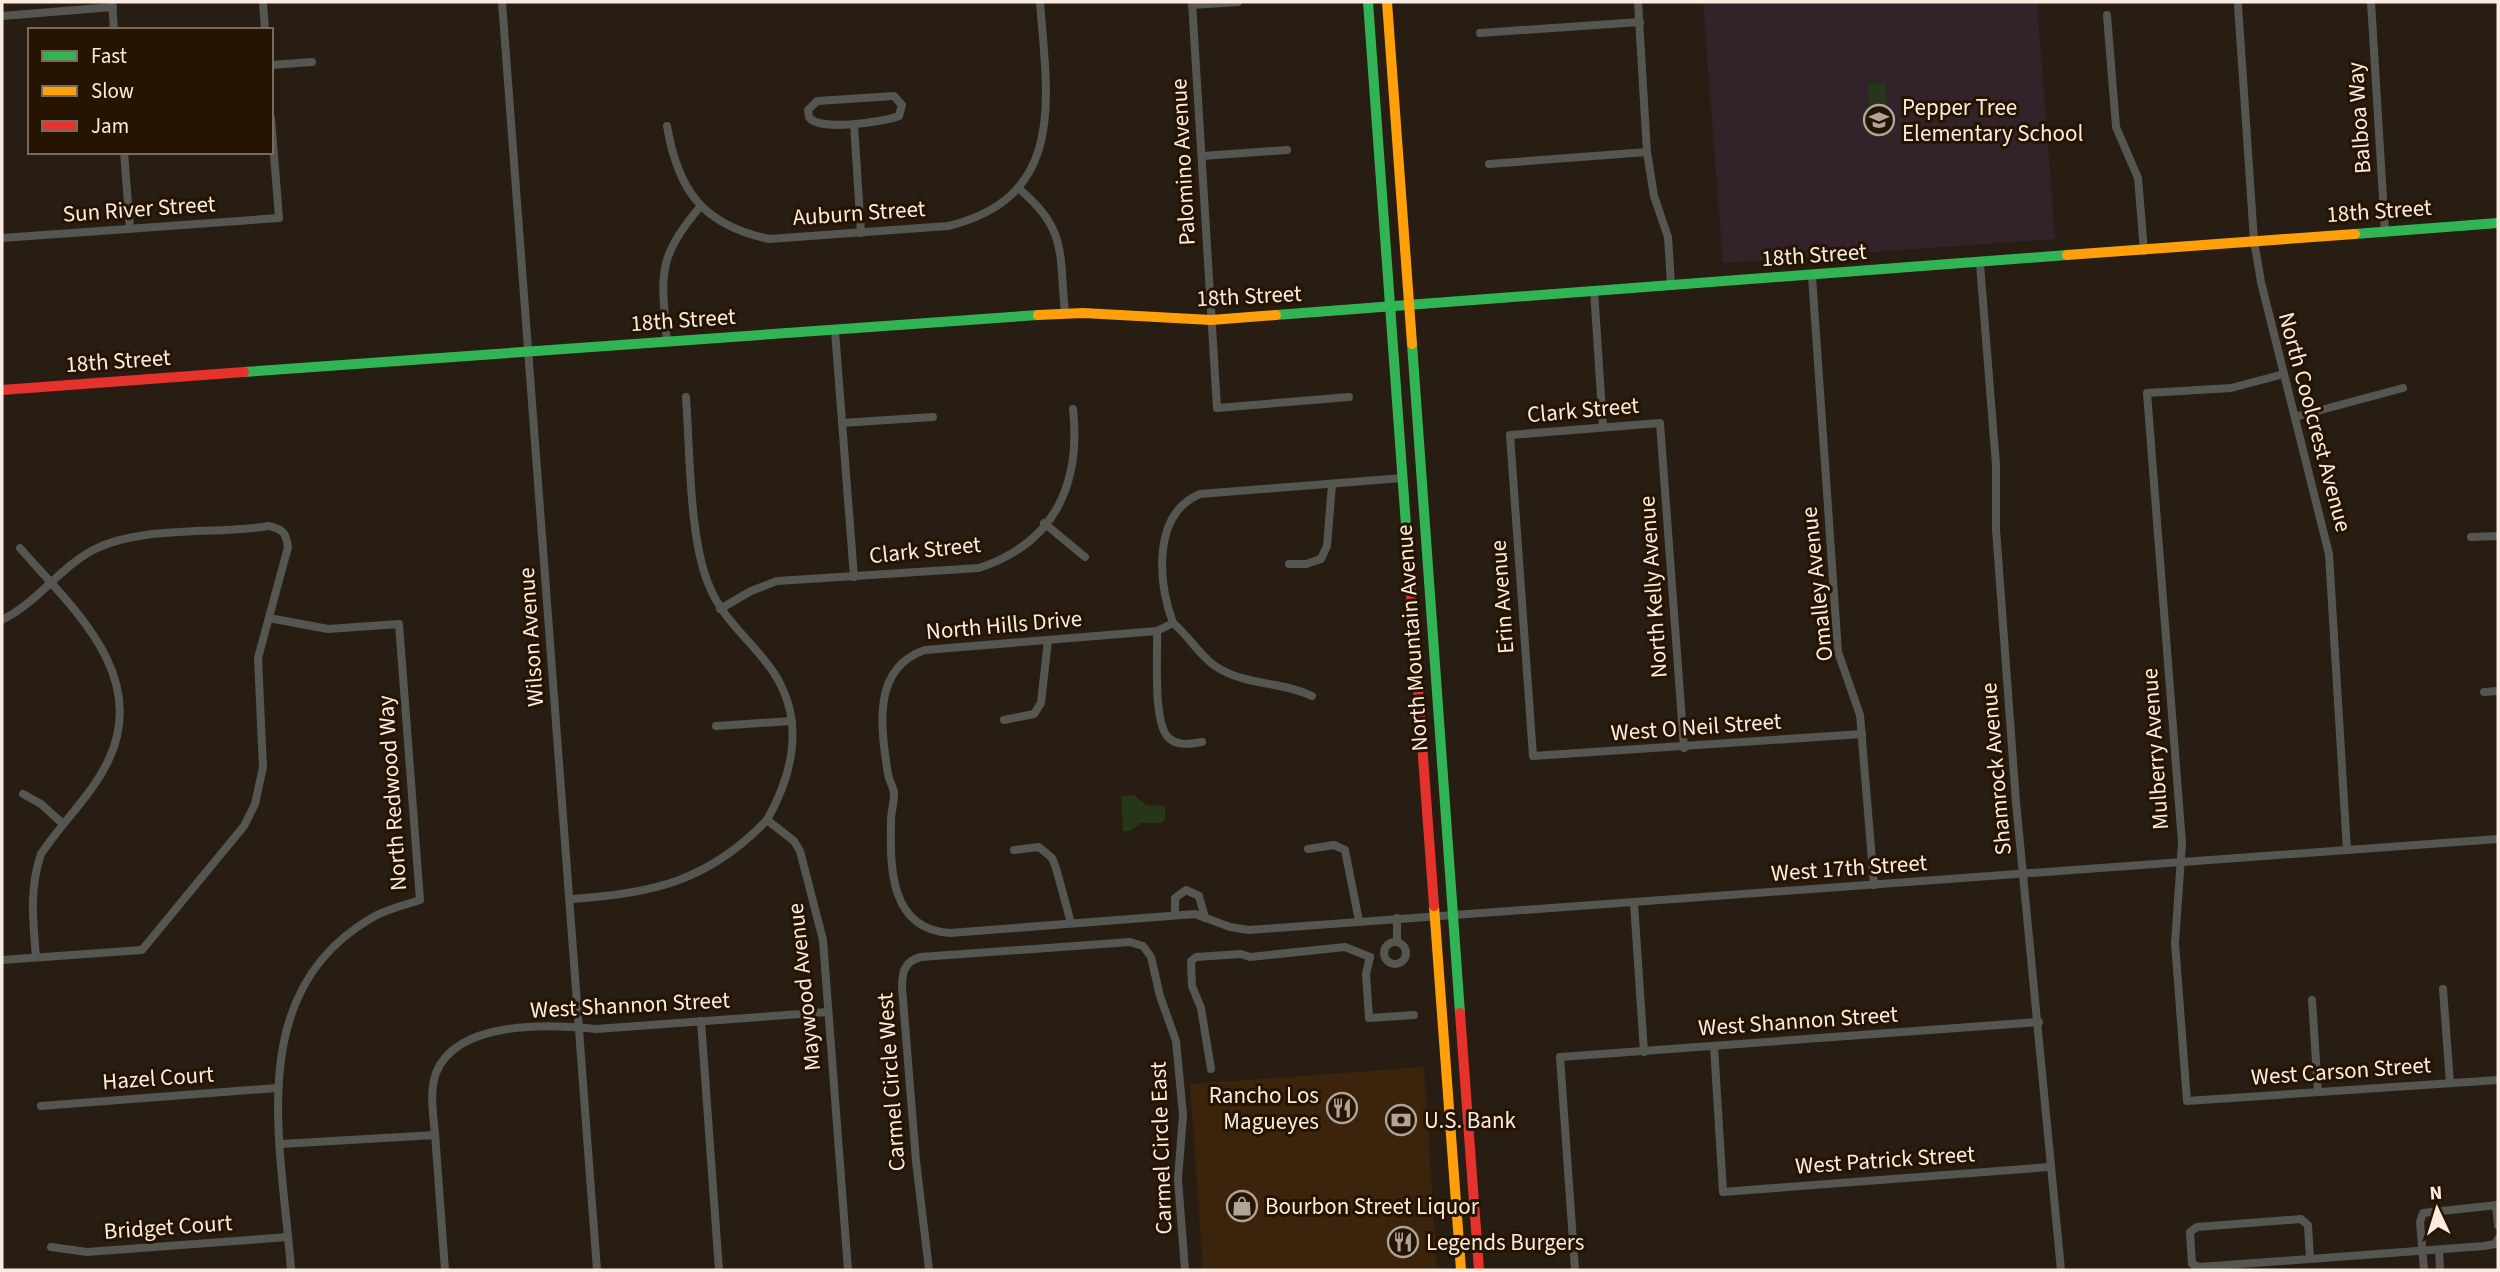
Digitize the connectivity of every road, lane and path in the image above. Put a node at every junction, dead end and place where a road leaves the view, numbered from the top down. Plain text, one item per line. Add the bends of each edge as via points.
1 (263, 2) edge
2 (502, 2) edge
3 (1040, 2) edge
4 (1238, 2) edge
5 (1368, 2) edge
6 (1387, 2) edge
7 (1638, 2) edge
8 (2371, 2) edge
9 (1192, 3) edge
10 (113, 5) edge
11 (2238, 5) dead end
12 (2107, 15) dead end
13 (2, 16) edge
14 (1640, 22) junction
15 (114, 28) edge
16 (265, 28) edge
17 (1480, 33) dead end
18 (312, 62) dead end
19 (273, 65) edge
20 (854, 124) junction
21 (667, 126) dead end
22 (273, 143) edge
23 (1287, 150) dead end
24 (1647, 152) junction
25 (124, 154) edge
26 (1203, 156) junction
27 (1489, 164) dead end
28 (1018, 188) junction
29 (700, 207) junction
30 (2498, 223) edge
31 (130, 229) junction
32 (2385, 231) junction
33 (861, 233) junction
34 (2, 238) edge
35 (2254, 242) junction
36 (2144, 251) junction
37 (1980, 264) junction
38 (1812, 276) junction
39 (1671, 284) junction
40 (1594, 290) junction
41 (1409, 307) junction
42 (1391, 308) junction
43 (1065, 313) junction
44 (1211, 320) junction
45 (835, 331) junction
46 (667, 342) junction
47 (528, 352) junction
48 (2284, 374) junction
49 (2403, 388) dead end
50 (2, 390) edge
51 (686, 397) dead end
52 (1349, 397) dead end
53 (1073, 409) dead end
54 (933, 417) dead end
55 (2295, 417) junction
56 (842, 423) junction
57 (1660, 423) joint
58 (1603, 427) junction
59 (1510, 435) joint
60 (1402, 478) junction
61 (1332, 484) junction
62 (1044, 523) junction
63 (2498, 536) edge
64 (2471, 537) dead end
65 (20, 548) dead end
66 (1085, 557) dead end
67 (1289, 564) dead end
68 (854, 576) junction
69 (51, 583) junction
70 (720, 609) junction
71 (269, 618) junction
72 (2, 620) edge
73 (1173, 623) junction
74 (1157, 631) junction
75 (1048, 640) junction
76 (2498, 691) edge
77 (2484, 692) dead end
78 (1312, 696) dead end
79 (1004, 720) dead end
80 (792, 721) junction
81 (716, 726) dead end
82 (1862, 734) junction
83 (1202, 742) dead end
84 (1684, 748) junction
85 (1533, 756) joint
86 (23, 793) dead end
87 (767, 820) junction
88 (62, 823) junction
89 (2498, 839) edge
90 (1308, 849) dead end
91 (1014, 850) dead end
92 (2347, 850) junction
93 (2182, 862) junction
94 (2025, 874) junction
95 (1874, 885) junction
96 (570, 899) junction
97 (1634, 904) junction
98 (1175, 915) junction
99 (1454, 916) junction
100 (1436, 917) junction
101 (1134, 918) joint
102 (1205, 918) junction
103 (1398, 918) junction
104 (1359, 921) junction
105 (1071, 923) junction
106 (1397, 942) junction
107 (1143, 946) joint
108 (1384, 955) junction
109 (36, 957) junction
110 (1370, 957) junction
111 (2, 960) edge
112 (2443, 989) dead end
113 (2312, 1000) dead end
114 (828, 1012) junction
115 (1414, 1015) dead end
116 (701, 1021) junction
117 (2039, 1022) junction
118 (579, 1027) junction
119 (1714, 1046) junction
120 (1644, 1052) junction
121 (1211, 1069) dead end
122 (2498, 1080) edge
123 (2450, 1083) junction
124 (277, 1088) junction
125 (2318, 1092) junction
126 (2187, 1101) joint
127 (41, 1106) dead end
128 (435, 1135) junction
129 (281, 1144) junction
130 (2049, 1167) junction
131 (1455, 1202) junction
132 (1474, 1202) junction
133 (2497, 1205) edge
134 (2498, 1224) edge
135 (289, 1237) junction
136 (2498, 1239) edge
137 (51, 1247) dead end
138 (2439, 1250) junction
139 (2423, 1251) junction
140 (2311, 1259) junction
141 (291, 1270) edge
142 (445, 1270) edge
143 (597, 1270) edge
144 (719, 1270) edge
145 (848, 1270) edge
146 (929, 1270) edge
147 (1185, 1270) edge
148 (1461, 1270) edge
149 (1479, 1270) edge
150 (1575, 1270) edge
151 (2061, 1270) edge
152 (2424, 1270) edge
153 (2440, 1270) edge

1 - 16 street
2 - 47 street, Wilson Avenue
3 - 28 street via 1046,129
4 - 9 street
5 - 42 main road, North Mountain Avenue
6 - 41 main road, North Mountain Avenue
7 - 14 street
8 - 32 street, Balboa Way
9 - 26 street, Palomino Avenue
10 - 13 street
10 - 15 street
11 - 35 street, North Coolcrest Avenue
12 - 36 street via 2116,127 2138,178
14 - 17 street
14 - 24 street
18 - 19 street
20 - 20 street via 811,122 808,110 817,101 894,96 901,101 899,116
20 - 33 street
21 - 29 street via 673,161
22 - 31 street, Sun River Street via 279,218
23 - 26 street
24 - 27 street
24 - 39 street via 1654,196 1668,237
25 - 31 street
26 - 44 street, Palomino Avenue
28 - 33 street, Auburn Street via 986,214 967,221
28 - 43 street via 1051,220
29 - 33 street, Auburn Street via 743,234 769,239
29 - 46 street via 676,235 667,256 663,284
30 - 32 main road, 18th Street
31 - 34 street, Sun River Street
32 - 35 main road, 18th Street
35 - 36 main road, 18th Street
35 - 48 street, North Coolcrest Avenue
36 - 37 main road, 18th Street
37 - 38 main road, 18th Street
37 - 94 street, Shamrock Avenue via 1996,465 1997,552
38 - 39 main road, 18th Street
38 - 82 street, Omalley Avenue via 1838,652
39 - 40 main road, 18th Street
40 - 41 main road, 18th Street
40 - 58 street
41 - 42 main road, 18th Street
41 - 99 main road, North Mountain Avenue
42 - 44 main road, 18th Street
42 - 60 main road, North Mountain Avenue
43 - 44 main road, 18th Street
43 - 45 main road, 18th Street
44 - 52 street, Palomino Avenue via 1217,408
45 - 46 main road, 18th Street
45 - 56 street
46 - 47 main road, 18th Street
47 - 50 main road, 18th Street
47 - 96 street, Wilson Avenue
48 - 55 street, North Coolcrest Avenue
48 - 93 street, Mulberry Avenue via 2231,388 2147,393
49 - 55 street
51 - 70 street via 698,555
53 - 62 street, Clark Street via 1076,440 1071,481 1062,502
54 - 56 street
55 - 92 street, North Coolcrest Avenue via 2329,554
56 - 68 street
57 - 58 street, Clark Street
57 - 84 street, North Kelly Avenue
58 - 59 street, Clark Street
59 - 85 street, Erin Avenue
60 - 61 street
60 - 100 main road, North Mountain Avenue
61 - 67 street via 1327,547 1321,559
61 - 73 street via 1200,494 1182,504 1171,516 1163,546
62 - 66 street
62 - 68 street, Clark Street via 1006,559 979,568
63 - 64 street
65 - 69 street
68 - 70 street, Clark Street via 778,581
69 - 71 street via 75,560 111,542 270,526 286,535 288,547
69 - 72 street
69 - 88 street via 94,634 110,661 118,692 119,726 110,758
70 - 80 street via 774,673
71 - 109 street via 258,658 263,767 255,804 244,826 142,950
71 - 124 street, North Redwood Way via 328,629 399,624 420,900 376,915 346,936 306,982 288,1019
73 - 74 street, North Hills Drive
73 - 78 street via 1198,652 1230,674 1251,682 1291,686
74 - 75 street, North Hills Drive
74 - 83 street via 1159,724 1169,739 1185,745
75 - 79 street via 1041,703 1034,714
75 - 105 street, North Hills Drive via 925,650 901,662 883,697 887,765 895,795 891,824 898,899 916,922 950,933
76 - 77 street
80 - 81 street
80 - 87 street via 790,773
82 - 84 street, West O Neil Street
82 - 95 street, Omalley Avenue
84 - 85 street, West O Neil Street
86 - 88 street
87 - 96 street via 726,858 694,876 641,892
87 - 114 street, Maywood Avenue via 794,841 808,872 823,940
88 - 109 street via 35,872 31,894
89 - 92 street, West 17th Street
90 - 104 street via 1334,845 1345,850
91 - 105 street via 1039,847 1052,858
92 - 93 street, West 17th Street
93 - 94 street, West 17th Street
93 - 126 street, Mulberry Avenue via 2175,943
94 - 95 street, West 17th Street
94 - 117 street, Shamrock Avenue
95 - 97 street, West 17th Street
96 - 118 street, Wilson Avenue
97 - 99 street, West 17th Street
97 - 120 street
98 - 101 street, West 17th Street
98 - 102 street, West 17th Street
98 - 102 street via 1175,898 1186,890 1199,896
99 - 100 street, West 17th Street
99 - 132 main road, North Mountain Avenue
100 - 103 street, West 17th Street
100 - 131 main road, North Mountain Avenue
101 - 105 street, North Hills Drive
102 - 104 street, West 17th Street via 1249,930
103 - 104 street, West 17th Street
103 - 106 street
106 - 108 street via 1386,947
106 - 108 street via 1406,951 1404,960 1392,964
107 - 146 street, Carmel Circle West via 1097,943 942,955 913,959 906,965 902,987 915,1161
107 - 147 street, Carmel Circle East via 1151,957 1179,1061 1183,1115 1178,1179
108 - 110 street
109 - 111 street
110 - 115 street via 1366,974 1369,1018
110 - 121 street via 1345,947 1288,955 1196,957 1190,974
112 - 123 street
113 - 125 street
114 - 116 street, West Shannon Street
114 - 145 street, Maywood Avenue
116 - 118 street, West Shannon Street
116 - 144 street
117 - 119 street, West Shannon Street
117 - 130 street, Shamrock Avenue
118 - 128 street, West Shannon Street via 489,1032 458,1044 443,1061 432,1092
118 - 143 street, Wilson Avenue
119 - 120 street, West Shannon Street
119 - 130 street, West Patrick Street via 1723,1192
120 - 150 street, West Shannon Street via 1560,1057
122 - 123 street, West Carson Street
123 - 125 street, West Carson Street
124 - 127 street, Hazel Court
124 - 129 street, North Redwood Way
125 - 126 street, West Carson Street
128 - 129 street
128 - 142 street
129 - 135 street, North Redwood Way
130 - 151 street, Shamrock Avenue
131 - 132 main road
131 - 148 main road, North Mountain Avenue
132 - 149 main road, North Mountain Avenue
133 - 134 street
133 - 139 street via 2428,1210 2420,1217
135 - 137 street, Bridget Court via 87,1252
135 - 141 street, North Redwood Way
136 - 138 street via 2491,1245
138 - 139 street
138 - 153 street
139 - 140 street
139 - 152 street
140 - 140 street via 2199,1267 2192,1264 2190,1232 2197,1227 2301,1219 2308,1225

